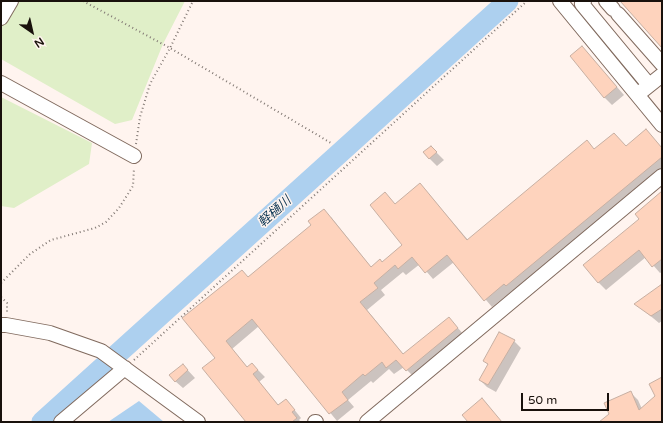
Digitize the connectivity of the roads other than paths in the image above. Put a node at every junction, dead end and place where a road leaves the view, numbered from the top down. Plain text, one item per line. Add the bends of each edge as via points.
1 (11, 1) edge
2 (560, 1) edge
3 (584, 1) edge
4 (612, 8) edge
5 (1, 18) edge
6 (662, 64) edge
7 (662, 75) edge
8 (1, 83) edge
9 (649, 85) junction
10 (637, 95) junction
11 (660, 119) edge
12 (134, 156) road end
13 (662, 176) edge
14 (4, 325) edge
15 (125, 368) junction
16 (61, 422) edge
17 (198, 422) edge
18 (367, 422) edge

1 - 5 street
2 - 10 street
3 - 9 street via 582,4
4 - 6 street
7 - 9 street
8 - 12 street
9 - 10 street
10 - 11 street
13 - 18 street
14 - 15 street via 50,333 100,351
15 - 16 street
15 - 17 street

